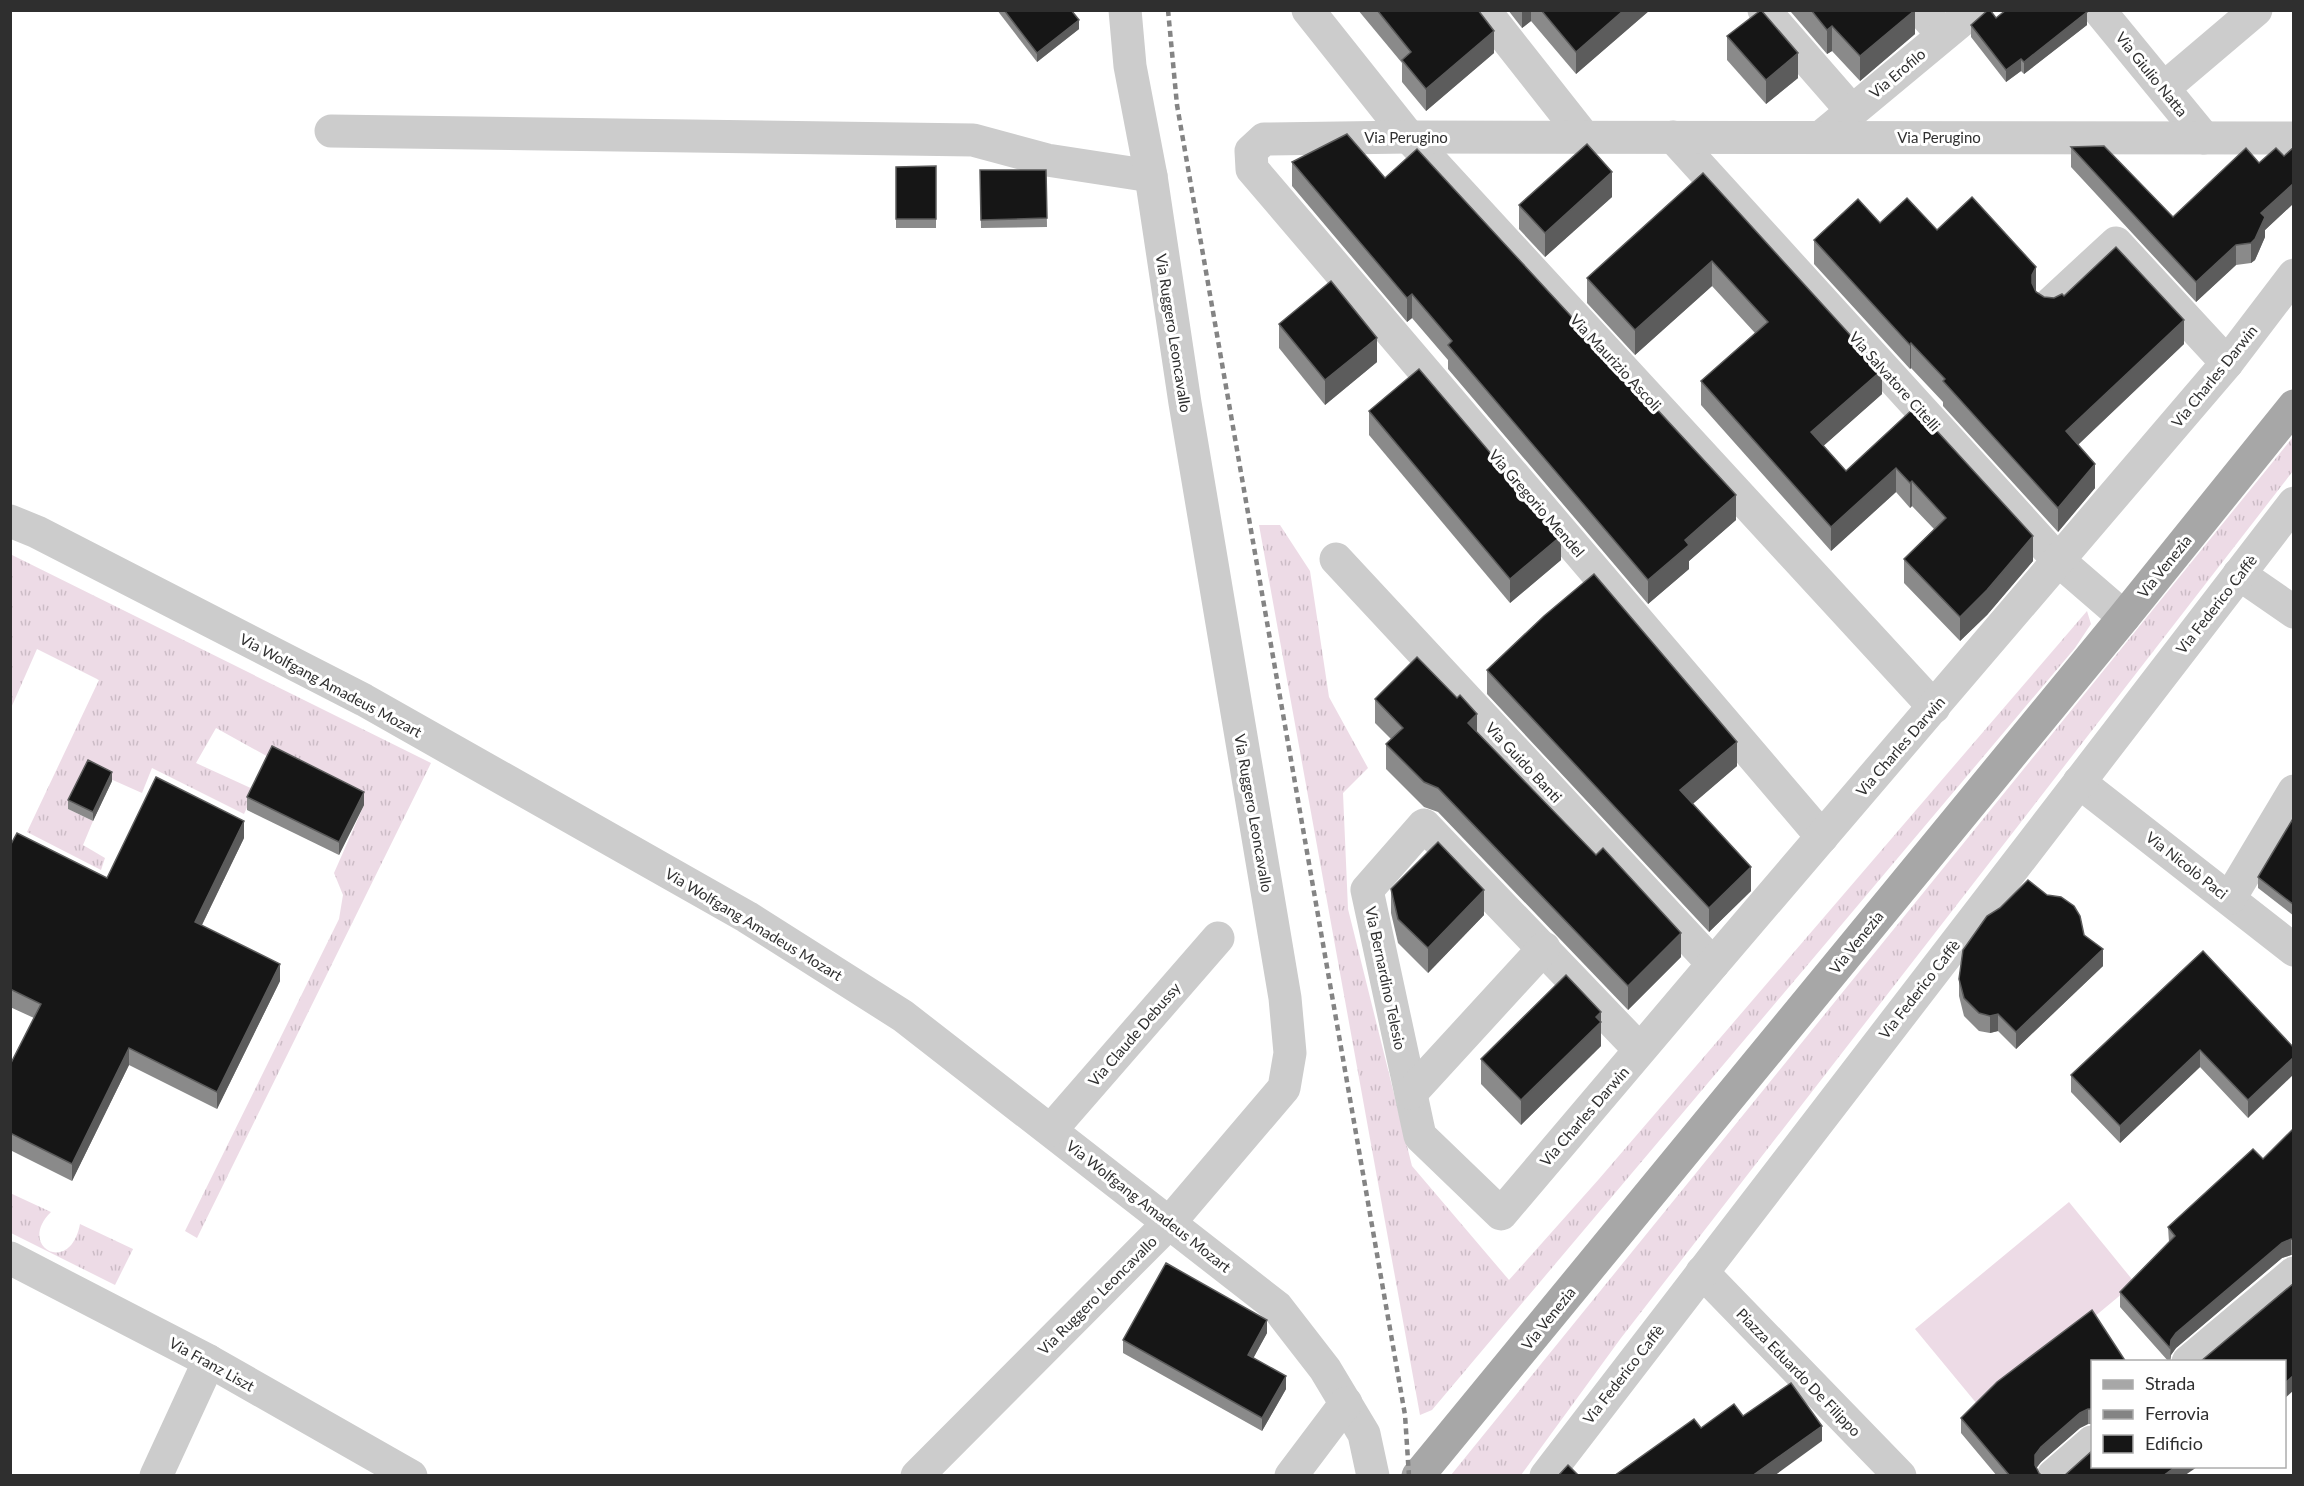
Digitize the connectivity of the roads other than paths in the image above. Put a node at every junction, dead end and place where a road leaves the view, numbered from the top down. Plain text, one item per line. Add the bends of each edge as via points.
1 (1125, 10) edge
2 (1308, 10) edge
3 (1484, 10) edge
4 (1764, 10) edge
5 (1921, 10) edge
6 (1974, 10) edge
7 (2099, 10) edge
8 (2256, 10) edge
9 (1943, 35) junction
10 (2164, 88) junction
11 (1852, 111) junction
12 (331, 131) dead end
13 (1409, 137) junction
14 (1584, 137) junction
15 (1673, 137) junction
16 (1821, 137) junction
17 (2204, 138) junction
18 (2294, 138) edge
19 (1252, 169) joint
20 (1151, 176) junction
21 (2294, 275) edge
22 (2050, 304) edge
23 (2227, 363) junction
24 (2293, 406) edge
25 (2294, 503) edge
26 (10, 521) edge
27 (1336, 559) dead end
28 (2058, 560) junction
29 (2240, 574) junction
30 (2294, 612) edge
31 (2124, 617) junction
32 (1934, 707) junction
33 (2079, 782) junction
34 (2294, 791) edge
35 (1822, 837) junction
36 (2229, 898) junction
37 (1218, 938) dead end
38 (1544, 948) junction
39 (2294, 950) edge
40 (1713, 964) junction
41 (1640, 1050) junction
42 (1411, 1093) junction
43 (1051, 1130) junction
44 (1501, 1214) joint
45 (1170, 1222) junction
46 (10, 1258) edge
47 (1702, 1272) junction
48 (2294, 1273) edge
49 (2190, 1360) edge
50 (209, 1362) junction
51 (1346, 1403) junction
52 (2091, 1443) edge
53 (1423, 1470) edge
54 (1561, 1470) edge
55 (1898, 1474) edge
56 (156, 1476) edge
57 (411, 1476) edge
58 (917, 1476) edge
59 (1291, 1476) edge
60 (1373, 1476) edge
61 (2053, 1476) edge

1 - 20 street, Via Ruggero Leoncavallo via 1130,66
2 - 13 street, Via Maurizio Ascoli
3 - 14 street
4 - 11 street
5 - 9 street
6 - 9 street, Via Erofilo
7 - 10 street, Via Giulio Natta
8 - 10 street
9 - 11 street, Via Erofilo
10 - 17 street, Via Giulio Natta
11 - 16 street, Via Erofilo
12 - 20 street via 973,140 1047,160
13 - 14 street, Via Perugino
13 - 19 street, Via Perugino via 1264,139 1251,151
13 - 32 street, Via Maurizio Ascoli
14 - 15 street, Via Perugino
15 - 16 street, Via Perugino
15 - 28 street, Via Salvatore Citelli
16 - 17 street, Via Perugino
17 - 18 street, Via Perugino
19 - 35 street, Via Gregorio Mendel
20 - 45 street, Via Ruggero Leoncavallo via 1285,998 1290,1053 1284,1089
21 - 23 street, Via Charles Darwin
22 - 23 street via 2116,243
23 - 28 street, Via Charles Darwin
24 - 31 main road, Via Venezia
25 - 29 street, Via Federico Caffè
26 - 43 street, Via Wolfgang Amadeus Mozart via 364,700 747,917 903,1016
27 - 40 street, Via Guido Banti
28 - 31 street, Via Salvatore Citelli
28 - 32 street, Via Charles Darwin
29 - 30 street
29 - 33 street, Via Federico Caffè
31 - 53 main road, Via Venezia
32 - 35 street, Via Charles Darwin
33 - 36 street, Via Nicolò Paci
33 - 47 street, Via Federico Caffè
34 - 36 street
35 - 40 street, Via Charles Darwin
36 - 39 street, Via Nicolò Paci
37 - 43 street, Via Claude Debussy
38 - 41 street, Via Bernardino Telesio
38 - 42 street
38 - 42 street, Via Bernardino Telesio via 1424,825 1367,890
40 - 41 street, Via Charles Darwin
41 - 44 street, Via Charles Darwin
42 - 44 street, Via Bernardino Telesio via 1420,1136
43 - 45 street, Via Wolfgang Amadeus Mozart
45 - 51 street, Via Wolfgang Amadeus Mozart via 1277,1307 1325,1368
45 - 58 street, Via Ruggero Leoncavallo
46 - 50 street, Via Franz Liszt
47 - 54 street, Via Federico Caffè
47 - 55 street, Piazza Eduardo De Filippo
48 - 49 street
50 - 56 street
50 - 57 street, Via Franz Liszt
51 - 59 street
51 - 60 street, Via Wolfgang Amadeus Mozart via 1364,1434
52 - 61 street

